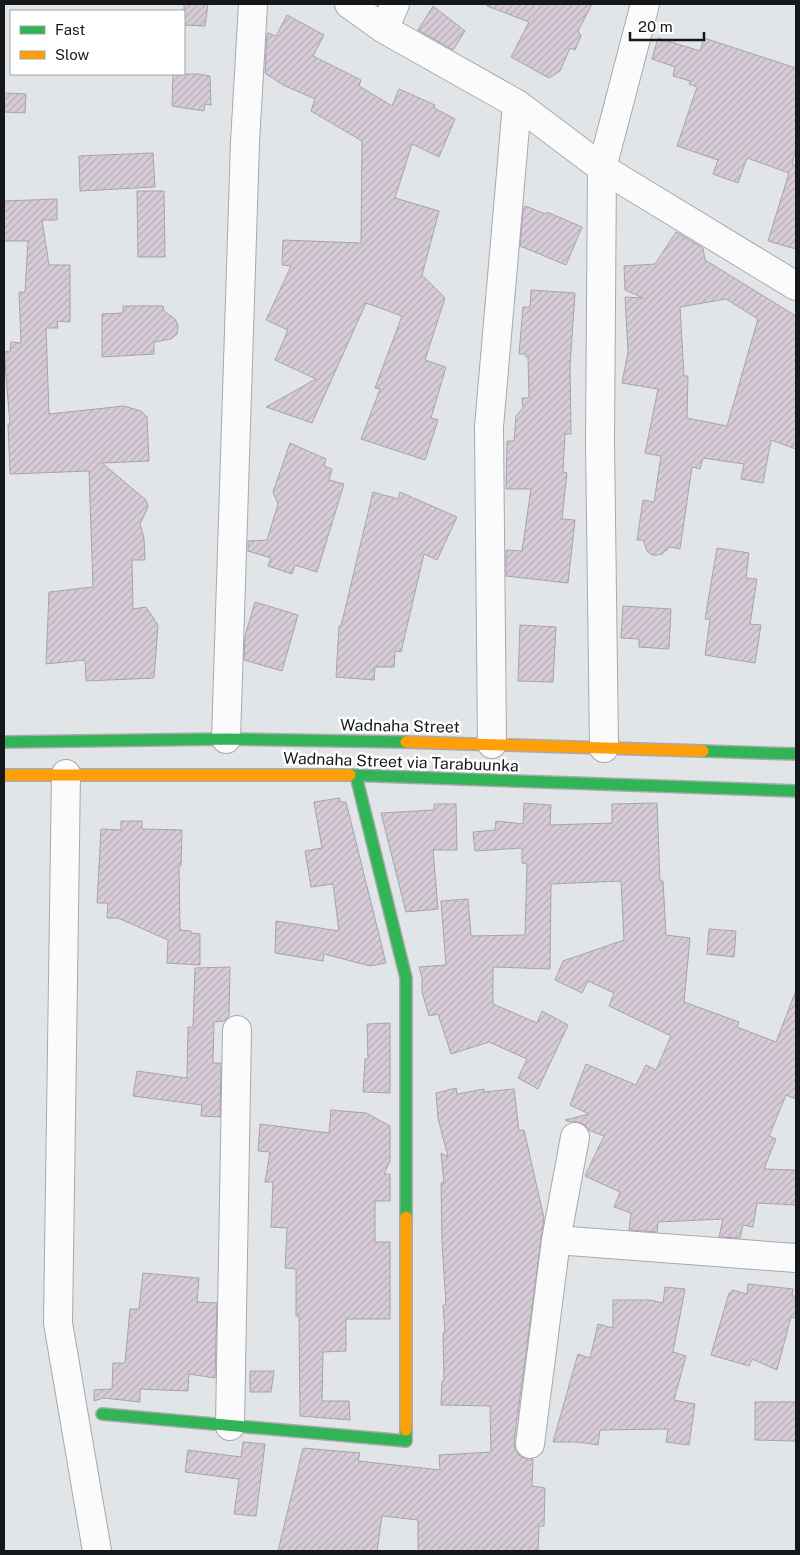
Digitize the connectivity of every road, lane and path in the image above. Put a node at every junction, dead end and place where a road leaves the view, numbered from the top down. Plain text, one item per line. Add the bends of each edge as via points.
1 (253, 4) edge
2 (349, 4) edge
3 (395, 4) edge
4 (645, 4) edge
5 (384, 28) junction
6 (516, 104) junction
7 (602, 168) junction
8 (796, 286) edge
9 (226, 740) junction
10 (4, 742) edge
11 (492, 744) junction
12 (604, 748) junction
13 (796, 748) edge
14 (796, 754) edge
15 (66, 774) junction
16 (4, 775) edge
17 (356, 776) junction
18 (796, 791) edge
19 (237, 1030) dead end
20 (575, 1138) dead end
21 (556, 1240) junction
22 (796, 1258) edge
23 (102, 1414) dead end
24 (230, 1426) junction
25 (530, 1444) dead end
26 (97, 1551) edge

1 - 9 street via 245,142
2 - 5 street
3 - 5 street
4 - 7 street
5 - 6 street
6 - 7 street
6 - 11 street via 489,427
7 - 8 street
7 - 12 street via 600,441
9 - 10 main road, Wadnaha Street
9 - 11 main road, Wadnaha Street
11 - 12 main road, Wadnaha Street
12 - 14 main road, Wadnaha Street
13 - 14 street
15 - 16 main road, Wadnaha Street via Tarabuunka
15 - 17 main road, Wadnaha Street via Tarabuunka
15 - 26 street via 58,1323
17 - 18 main road, Wadnaha Street via Tarabuunka
17 - 24 main road via 406,978 406,1441
19 - 24 street
20 - 21 street
21 - 22 street
21 - 25 street
23 - 24 main road

